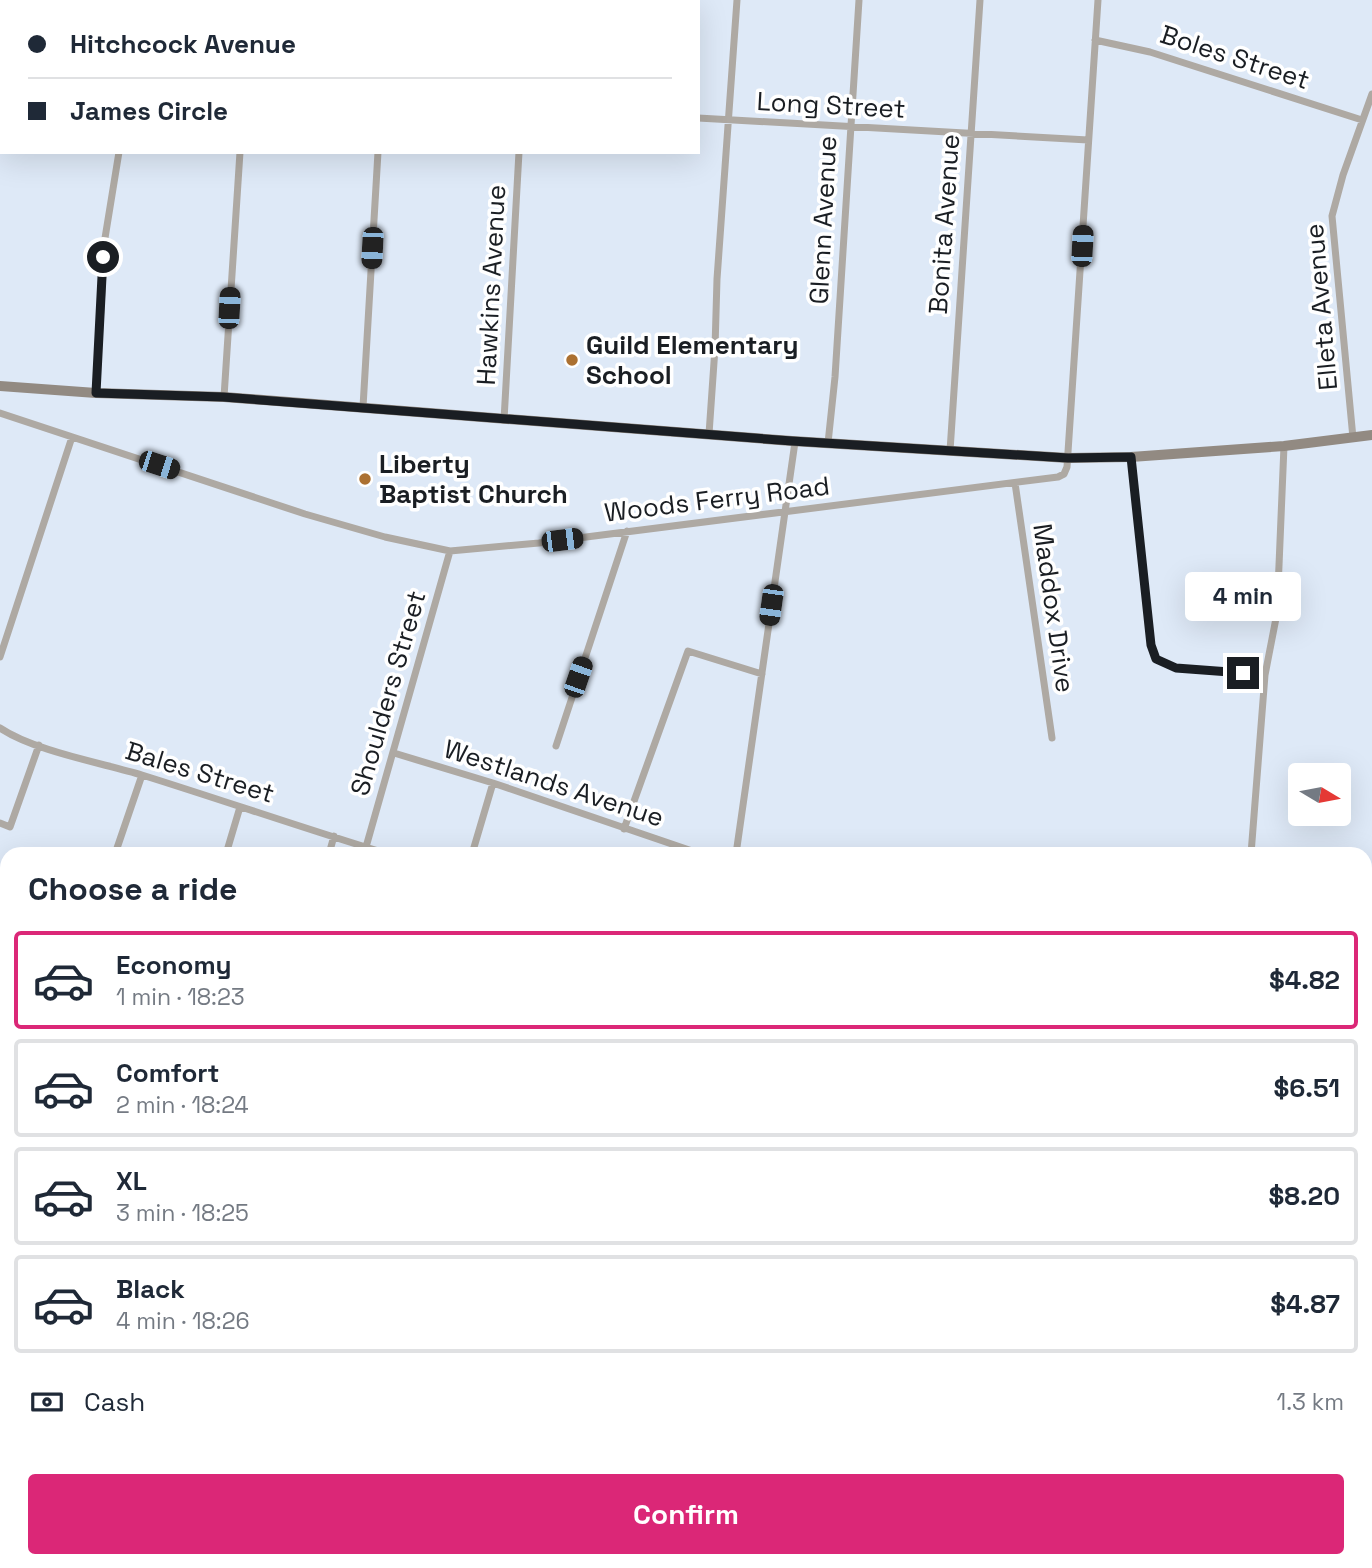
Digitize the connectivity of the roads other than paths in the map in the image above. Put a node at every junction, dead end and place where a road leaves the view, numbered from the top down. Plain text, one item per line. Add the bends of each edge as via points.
1 (737, 0) edge
2 (859, 0) edge
3 (980, 0) edge
4 (1098, 0) edge
5 (1095, 40) junction
6 (1372, 94) edge
7 (700, 118) edge
8 (1362, 120) junction
9 (729, 121) junction
10 (849, 128) junction
11 (971, 131) junction
12 (1088, 140) junction
13 (119, 154) edge
14 (240, 154) edge
15 (378, 154) edge
16 (519, 154) edge
17 (0, 386) edge
18 (96, 393) junction
19 (223, 397) junction
20 (363, 407) junction
21 (0, 413) edge
22 (504, 420) junction
23 (709, 434) junction
24 (1372, 435) edge
25 (72, 437) junction
26 (1353, 438) junction
27 (796, 442) junction
28 (828, 443) junction
29 (1284, 446) junction
30 (950, 451) junction
31 (1131, 457) junction
32 (1068, 458) junction
33 (1015, 483) junction
34 (784, 513) junction
35 (627, 531) junction
36 (450, 551) junction
37 (0, 657) edge
38 (762, 674) junction
39 (1265, 675) junction
40 (0, 728) edge
41 (1052, 738) dead end
42 (39, 745) junction
43 (556, 746) dead end
44 (394, 753) junction
45 (142, 775) junction
46 (493, 783) junction
47 (240, 807) junction
48 (0, 823) edge
49 (624, 829) junction
50 (334, 836) junction
51 (117, 847) edge
52 (228, 847) edge
53 (331, 847) edge
54 (366, 847) joint
55 (474, 847) edge
56 (679, 847) edge
57 (737, 847) edge
58 (1252, 847) edge

1 - 9 street
2 - 10 street, Glenn Avenue
3 - 11 street, Bonita Avenue
4 - 5 street
5 - 8 street, Boles Street via 1150,52
5 - 12 street
6 - 8 street, Elleta Avenue
7 - 9 street, Long Street
8 - 26 street, Elleta Avenue via 1332,216
9 - 10 street, Long Street
9 - 23 street
10 - 11 street, Long Street
10 - 28 street, Glenn Avenue
11 - 12 street, Long Street
11 - 30 street, Bonita Avenue
12 - 32 street
13 - 18 street via 105,238
14 - 19 street
15 - 20 street
16 - 22 street, Hawkins Avenue
17 - 18 main road
18 - 19 main road
19 - 20 main road
20 - 22 main road
21 - 25 street, Woods Ferry Road
22 - 23 main road
23 - 27 main road
24 - 26 main road
25 - 36 street, Woods Ferry Road via 305,514
25 - 37 street
26 - 29 main road
27 - 28 main road
27 - 34 street
28 - 30 main road
29 - 31 main road
29 - 39 street via 1277,613
30 - 32 main road
31 - 32 main road
31 - 39 street via 1156,659 1176,668
32 - 33 street, Woods Ferry Road via 1064,474 1058,477
33 - 34 street, Woods Ferry Road
33 - 41 street, Maddox Drive
34 - 35 street, Woods Ferry Road
34 - 38 street
35 - 36 street, Woods Ferry Road
35 - 43 street
36 - 44 street, Shoulders Street
38 - 49 street via 688,650
38 - 57 street
39 - 58 street
40 - 42 street, Bales Street
42 - 45 street, Bales Street
42 - 48 street via 10,827
44 - 46 street, Westlands Avenue
44 - 54 street, Shoulders Street
45 - 47 street, Bales Street
45 - 51 street
46 - 49 street, Westlands Avenue
46 - 55 street
47 - 50 street, Bales Street
47 - 52 street
49 - 56 street, Westlands Avenue
50 - 53 street
50 - 54 street, Bales Street

